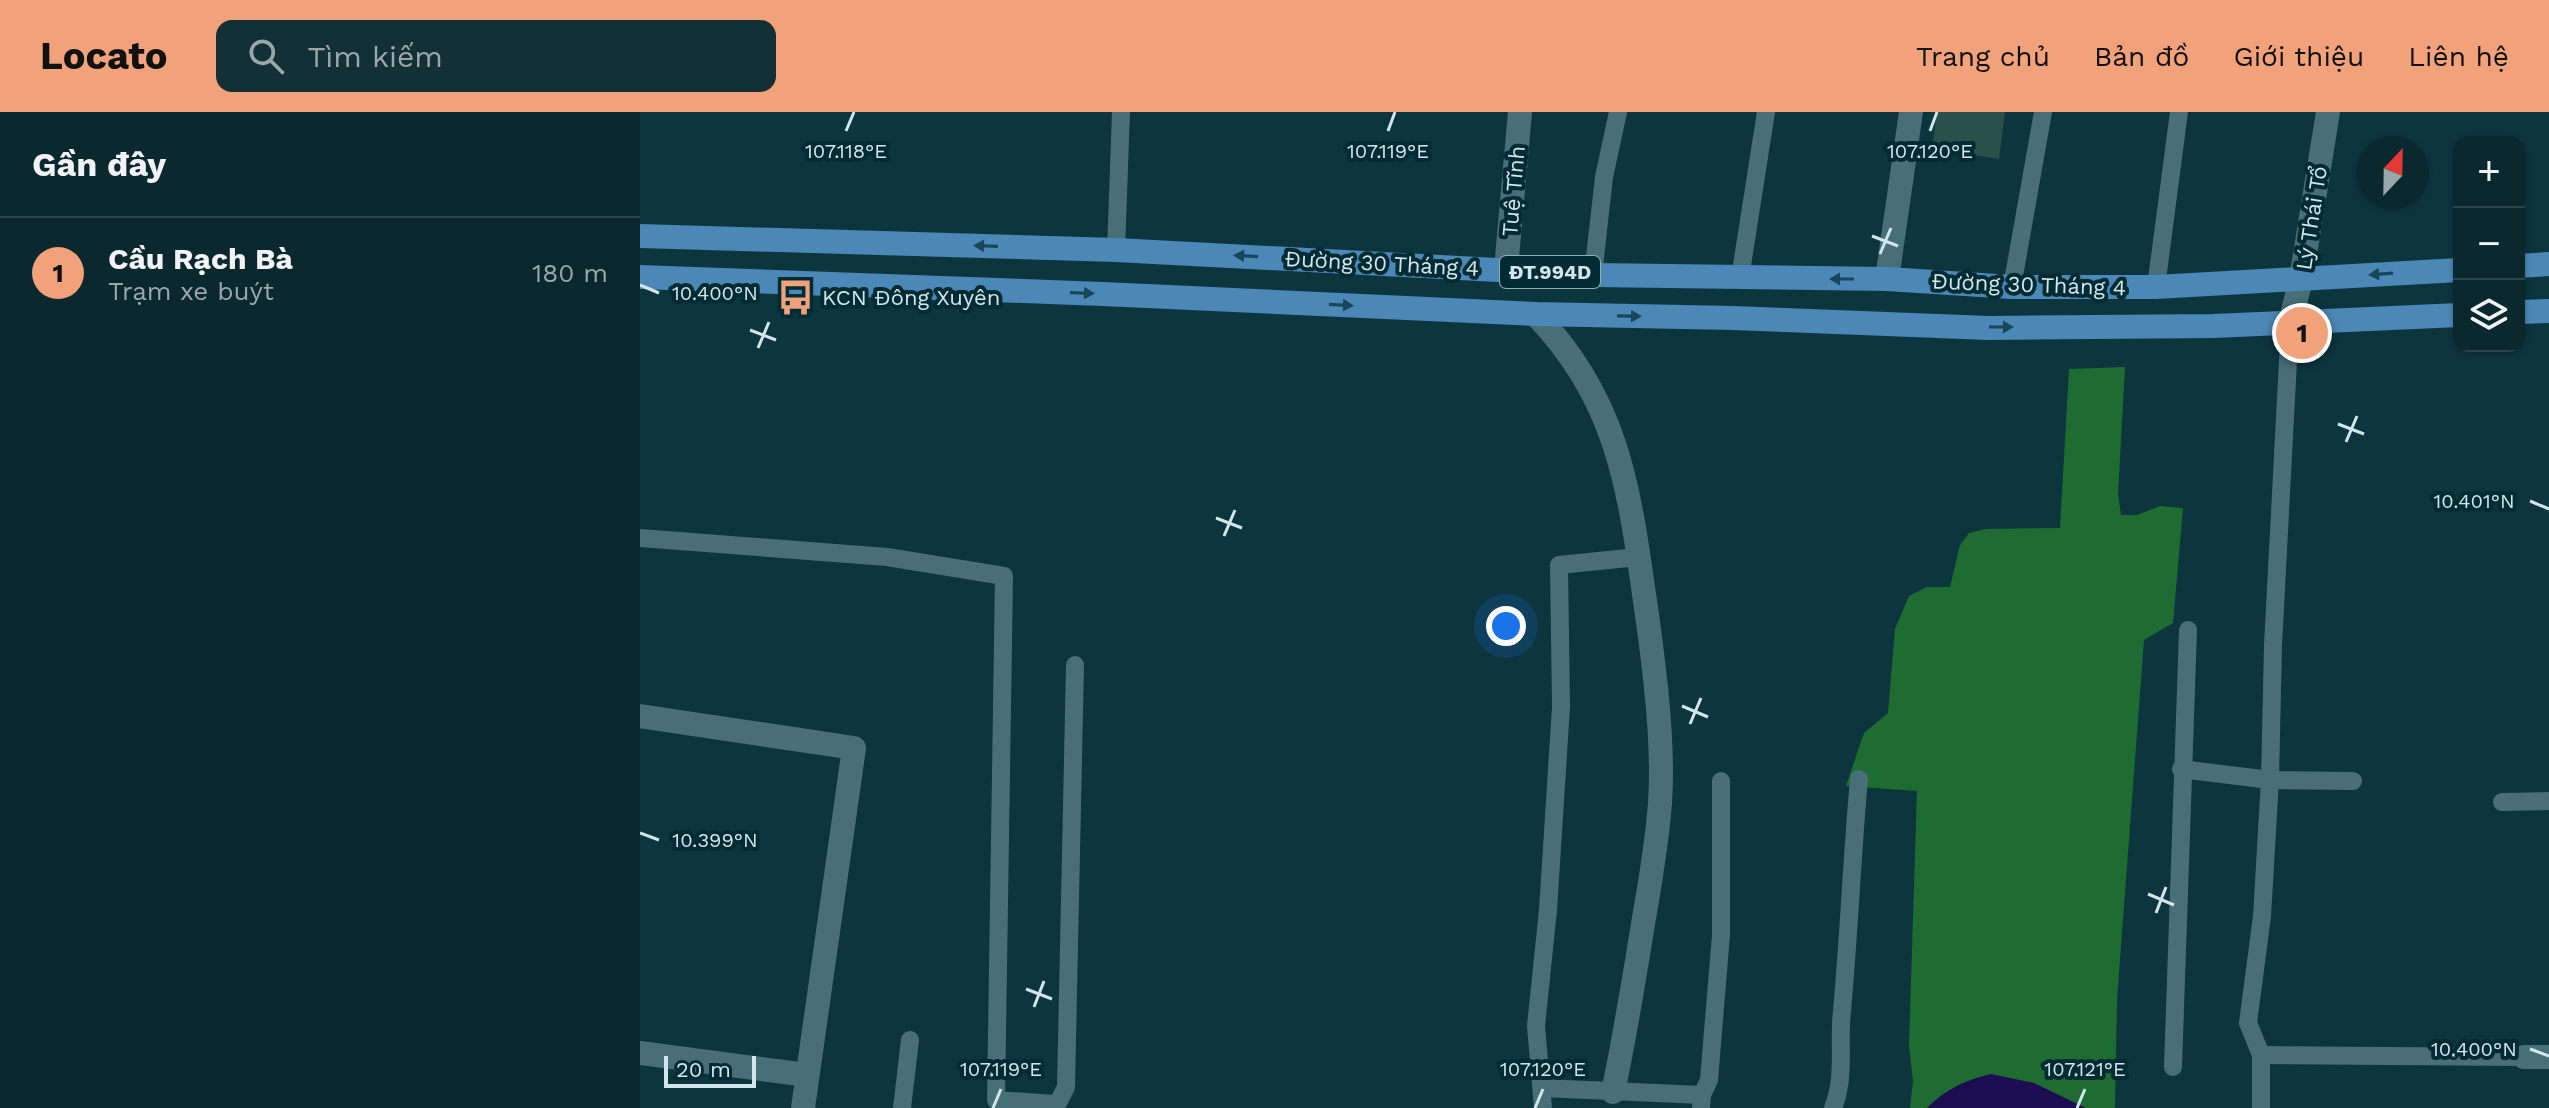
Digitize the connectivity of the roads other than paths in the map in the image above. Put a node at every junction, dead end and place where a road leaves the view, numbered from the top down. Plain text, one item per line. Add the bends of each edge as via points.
1 (1121, 112) edge
2 (1520, 112) edge
3 (1618, 112) edge
4 (1766, 112) edge
5 (1911, 112) edge
6 (2043, 112) edge
7 (2179, 112) edge
8 (2328, 112) edge
9 (640, 236) edge
10 (673, 237) junction
11 (1116, 250) junction
12 (2549, 264) edge
13 (2525, 266) edge
14 (1506, 269) junction
15 (2453, 270) edge
16 (1593, 275) junction
17 (640, 277) edge
18 (668, 278) junction
19 (1740, 278) junction
20 (1887, 279) junction
21 (2301, 279) junction
22 (1955, 283) junction
23 (2012, 287) junction
24 (2156, 287) junction
25 (2549, 311) edge
26 (1503, 312) junction
27 (2525, 312) edge
28 (1535, 314) junction
29 (1589, 315) junction
30 (2453, 315) edge
31 (2290, 323) junction
32 (1954, 326) junction
33 (640, 538) edge
34 (1638, 557) junction
35 (2188, 630) dead end
36 (1075, 665) dead end
37 (640, 716) edge
38 (2181, 769) junction
39 (1859, 779) dead end
40 (2270, 780) junction
41 (1721, 781) dead end
42 (2353, 781) dead end
43 (2549, 801) edge
44 (2502, 802) dead end
45 (910, 1040) dead end
46 (640, 1053) edge
47 (2261, 1055) junction
48 (2524, 1057) joint
49 (2549, 1057) edge
50 (2173, 1067) dead end
51 (807, 1075) junction
52 (1542, 1088) junction
53 (1613, 1092) junction
54 (1701, 1101) edge
55 (1054, 1106) edge
56 (803, 1108) edge
57 (902, 1108) edge
58 (1543, 1108) edge
59 (1833, 1108) edge
60 (2261, 1108) edge

1 - 11 lane
2 - 14 street, Tuệ Tĩnh
3 - 16 lane
4 - 19 lane
5 - 20 street
6 - 23 lane
7 - 24 lane
8 - 21 street, Lý Thái Tổ
9 - 10 main road, Đường 30 Tháng 4 / ĐT.994D
11 -> 10 main road, Đường 30 Tháng 4 / ĐT.994D
10 - 18 main road
14 -> 11 main road, Đường 30 Tháng 4 / ĐT.994D
12 - 13 main road
14 - 16 main road, Đường 30 Tháng 4 / ĐT.994D
14 - 26 main road
15 -> 21 main road, Đường 30 Tháng 4 / ĐT.994D
16 - 19 main road, Đường 30 Tháng 4 / ĐT.994D
16 - 29 main road
17 - 18 main road, Đường 30 Tháng 4 / ĐT.994D
18 -> 26 main road, Đường 30 Tháng 4 / ĐT.994D
20 -> 19 main road, Đường 30 Tháng 4 / ĐT.994D
20 - 22 main road, Đường 30 Tháng 4 / ĐT.994D
21 - 24 main road, Đường 30 Tháng 4 / ĐT.994D
21 - 31 street, Lý Thái Tổ
22 - 23 main road, Đường 30 Tháng 4 / ĐT.994D
22 - 32 main road
23 - 24 main road, Đường 30 Tháng 4 / ĐT.994D
25 - 27 main road
26 - 28 main road, Đường 30 Tháng 4 / ĐT.994D
28 - 29 main road, Đường 30 Tháng 4 / ĐT.994D
28 - 34 street via 1584,373 1603,414 1633,513
29 -> 32 main road, Đường 30 Tháng 4 / ĐT.994D
30 - 31 main road, Đường 30 Tháng 4 / ĐT.994D
32 -> 31 main road, Đường 30 Tháng 4 / ĐT.994D
31 - 40 lane
33 - 55 lane via 887,557 1004,576 996,1100
34 - 52 lane via 1559,565 1561,707 1536,1026
34 - 53 street via 1652,648 1661,801
35 - 38 lane
36 - 55 lane via 1066,1087
37 - 51 street via 854,748
38 - 40 lane
38 - 50 lane
39 - 59 lane via 1841,1015 1842,1071
40 - 42 lane
40 - 47 lane via 2262,916 2248,1023
41 - 54 lane via 1721,935 1709,1080
43 - 44 lane
45 - 57 lane
46 - 51 street
47 - 48 lane
47 - 60 lane
48 - 49 street
51 - 56 street
52 - 53 lane
52 - 58 lane
53 - 54 lane

